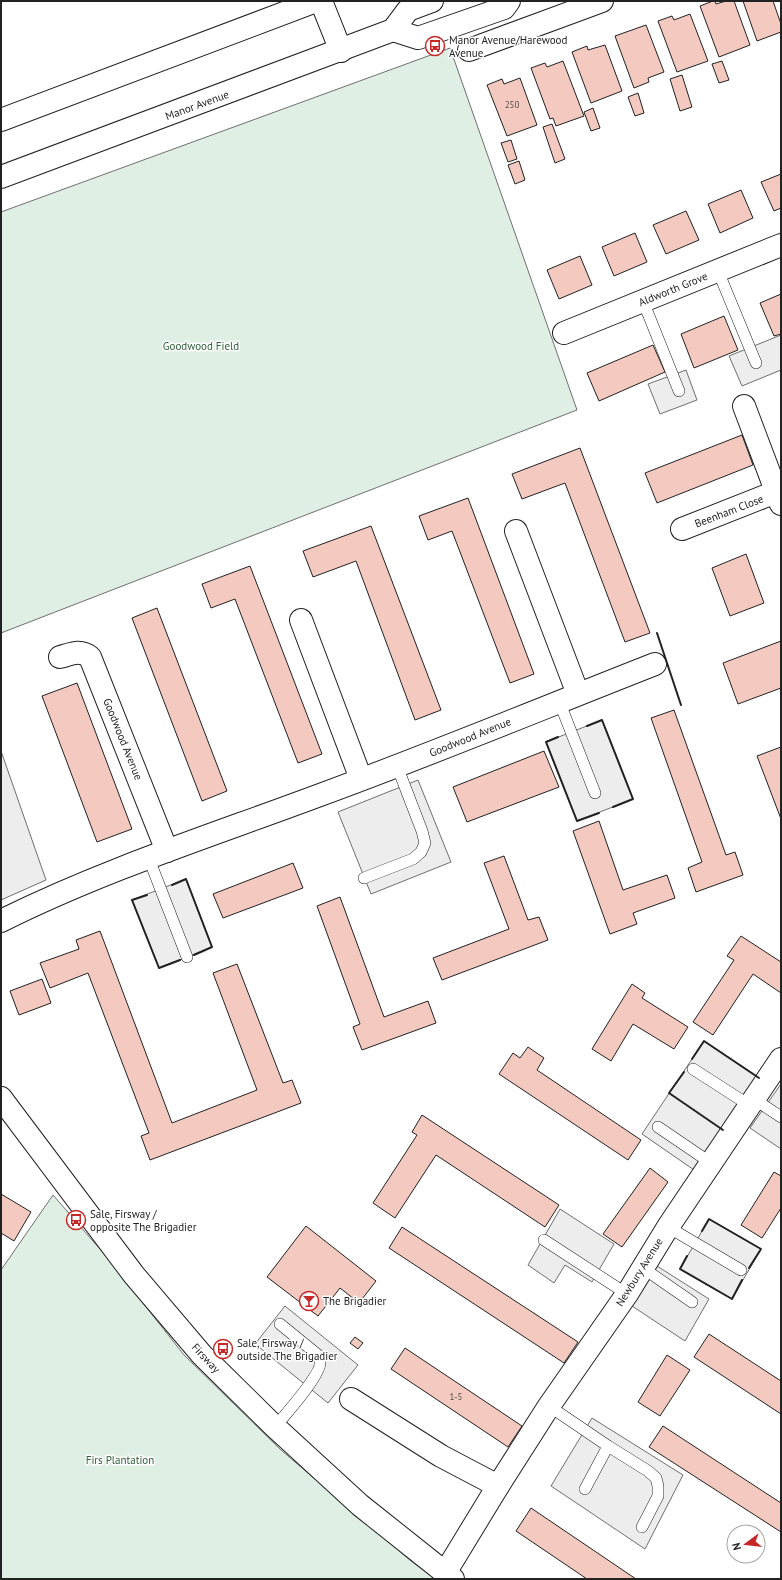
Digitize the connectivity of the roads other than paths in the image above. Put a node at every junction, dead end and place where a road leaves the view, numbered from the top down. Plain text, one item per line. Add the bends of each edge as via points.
1 (316, 1) edge
2 (321, 1) edge
3 (432, 1) edge
4 (509, 1) edge
5 (598, 2) edge
6 (393, 30) junction
7 (469, 50) dead end
8 (341, 51) junction
9 (1, 120) edge
10 (1, 178) edge
11 (781, 245) edge
12 (718, 271) junction
13 (643, 301) junction
14 (564, 333) dead end
15 (756, 363) dead end
16 (680, 391) dead end
17 (744, 406) dead end
18 (780, 496) edge
19 (682, 529) dead end
20 (516, 531) dead end
21 (301, 620) dead end
22 (60, 657) dead end
23 (655, 664) dead end
24 (568, 698) junction
25 (397, 766) junction
26 (361, 779) junction
27 (595, 793) dead end
28 (158, 855) junction
29 (364, 878) dead end
30 (1, 921) edge
31 (187, 957) dead end
32 (781, 1059) edge
33 (693, 1069) dead end
34 (1, 1098) edge
35 (752, 1102) junction
36 (781, 1117) edge
37 (658, 1127) dead end
38 (711, 1163) junction
39 (668, 1227) junction
40 (544, 1240) dead end
41 (643, 1268) junction
42 (741, 1270) dead end
43 (627, 1294) junction
44 (692, 1302) dead end
45 (280, 1324) dead end
46 (351, 1399) dead end
47 (549, 1406) junction
48 (275, 1427) junction
49 (608, 1446) junction
50 (498, 1486) junction
51 (585, 1489) dead end
52 (642, 1527) dead end
53 (449, 1576) edge

1 - 9 street
2 - 8 street
3 - 6 street via 408,10
4 - 6 street via 504,8 418,38
5 - 7 street
6 - 8 street, Manor Avenue
8 - 10 street, Manor Avenue
11 - 12 street, Aldworth Grove
12 - 13 street, Aldworth Grove
12 - 15 lane
13 - 14 street, Aldworth Grove
13 - 16 lane
17 - 18 street, Beenham Close
18 - 19 street, Beenham Close
20 - 24 street
21 - 26 street
22 - 28 street, Goodwood Avenue via 79,652 86,653 90,658
23 - 24 street, Goodwood Avenue
24 - 25 street, Goodwood Avenue
24 - 27 lane
25 - 26 street, Goodwood Avenue
25 - 29 lane via 422,831 424,843 421,852 413,859
26 - 28 street, Goodwood Avenue
28 - 30 street, Goodwood Avenue via 40,902
28 - 31 lane
32 - 35 street, Newbury Avenue
33 - 35 lane
34 - 48 street, Firsway via 134,1275 202,1355
35 - 36 lane
35 - 38 street, Newbury Avenue
37 - 38 lane
38 - 39 street, Newbury Avenue
39 - 41 street, Newbury Avenue
39 - 42 lane
40 - 43 lane
41 - 43 street, Newbury Avenue
41 - 44 lane
43 - 47 street, Newbury Avenue
45 - 48 lane via 318,1355 320,1361 319,1369 304,1392
46 - 50 street via 441,1456
47 - 49 lane
47 - 50 street, Newbury Avenue
48 - 53 street, Firsway via 360,1505
49 - 51 lane
49 - 52 lane via 656,1478 658,1496
50 - 53 street, Newbury Avenue

